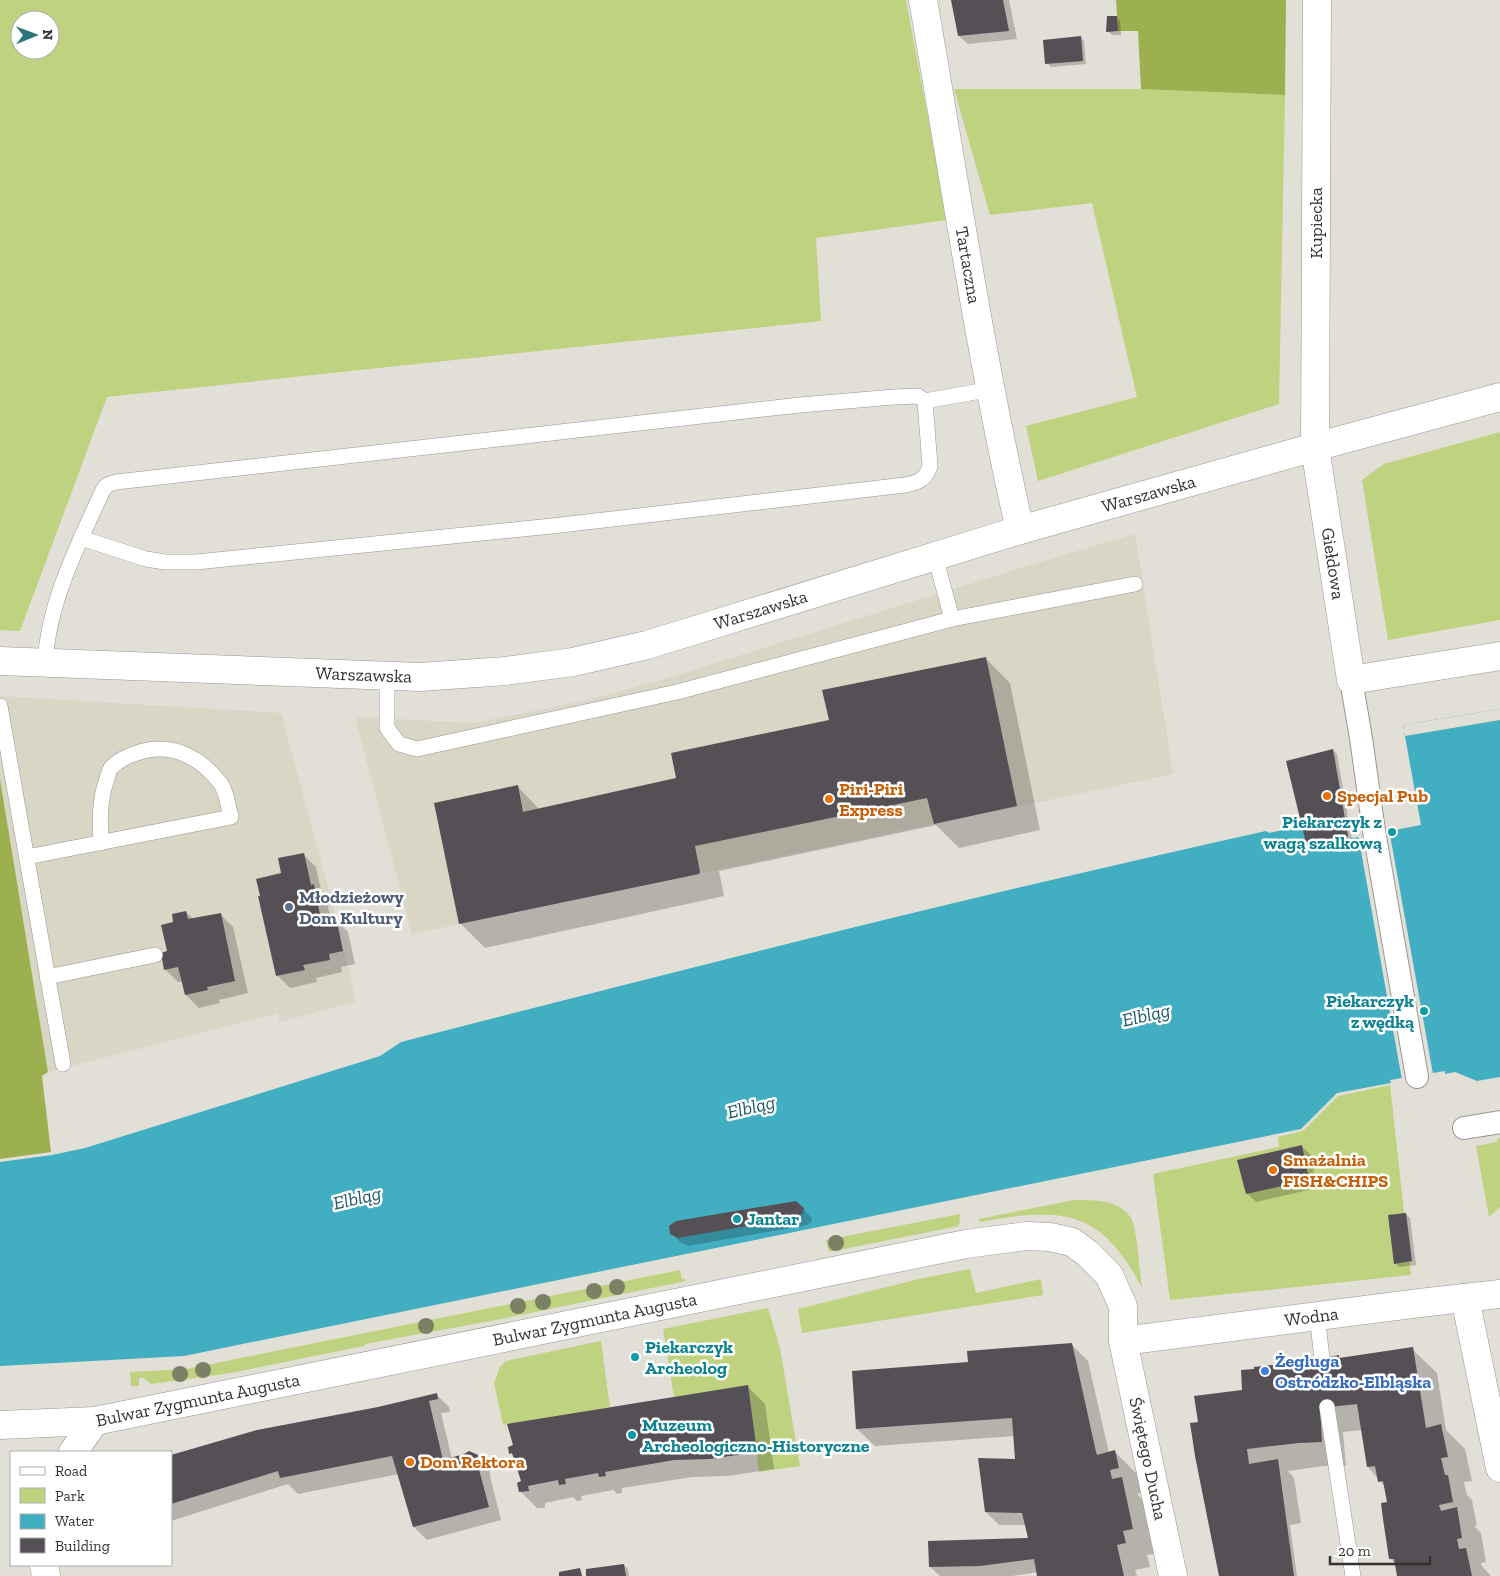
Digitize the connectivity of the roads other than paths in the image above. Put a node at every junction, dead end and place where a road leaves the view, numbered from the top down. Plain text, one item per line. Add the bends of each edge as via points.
1 (923, 0) edge
2 (1317, 0) edge
3 (992, 389) junction
4 (1500, 397) edge
5 (925, 401) junction
6 (1314, 447) junction
7 (1020, 530) junction
8 (81, 538) junction
9 (935, 556) junction
10 (1135, 584) dead end
11 (952, 619) junction
12 (1500, 656) edge
13 (0, 661) edge
14 (44, 662) junction
15 (387, 676) junction
16 (1351, 680) junction
17 (0, 706) edge
18 (101, 843) junction
19 (27, 856) junction
20 (154, 955) dead end
21 (47, 977) junction
22 (63, 1064) dead end
23 (1417, 1077) dead end
24 (1500, 1122) edge
25 (1464, 1128) dead end
26 (1500, 1294) edge
27 (1465, 1298) junction
28 (1318, 1316) junction
29 (1123, 1341) junction
30 (1322, 1358) dead end
31 (1327, 1407) dead end
32 (95, 1421) junction
33 (0, 1425) edge
34 (74, 1451) edge
35 (1500, 1468) edge
36 (1173, 1576) edge
37 (1353, 1576) edge

1 - 3 street, Tartaczna
2 - 6 street, Kupiecka
3 - 5 lane
3 - 7 street, Tartaczna
4 - 6 street, Warszawska
5 - 8 lane via 918,396 800,405 132,479 108,485 103,490
5 - 8 lane via 930,466 928,474 920,481 905,485 552,526 196,562 146,559
6 - 7 street, Warszawska
6 - 16 street, Giełdowa
7 - 9 street, Warszawska
8 - 14 lane via 53,609
9 - 11 lane
9 - 15 street, Warszawska via 647,645 573,662 506,671
10 - 11 lane
11 - 15 lane via 677,692 417,749 399,744 387,728
12 - 16 street
13 - 14 street, Warszawska
14 - 15 street, Warszawska
16 - 23 street
17 - 19 lane
18 - 18 lane via 100,802 111,768 128,756 160,749 180,752 203,764 222,786 232,817
18 - 19 lane
19 - 21 lane
20 - 21 lane
21 - 22 lane
24 - 25 street
26 - 27 street, Wodna
27 - 28 street, Wodna
27 - 35 street
28 - 29 street, Wodna
28 - 30 lane
29 - 32 street, Bulwar Zygmunta Augusta via 1123,1306 1109,1275 1087,1252 1072,1242 1050,1236 1026,1236 895,1258
29 - 36 street, Świętego Ducha
31 - 37 lane
32 - 33 street, Bulwar Zygmunta Augusta
32 - 34 street

